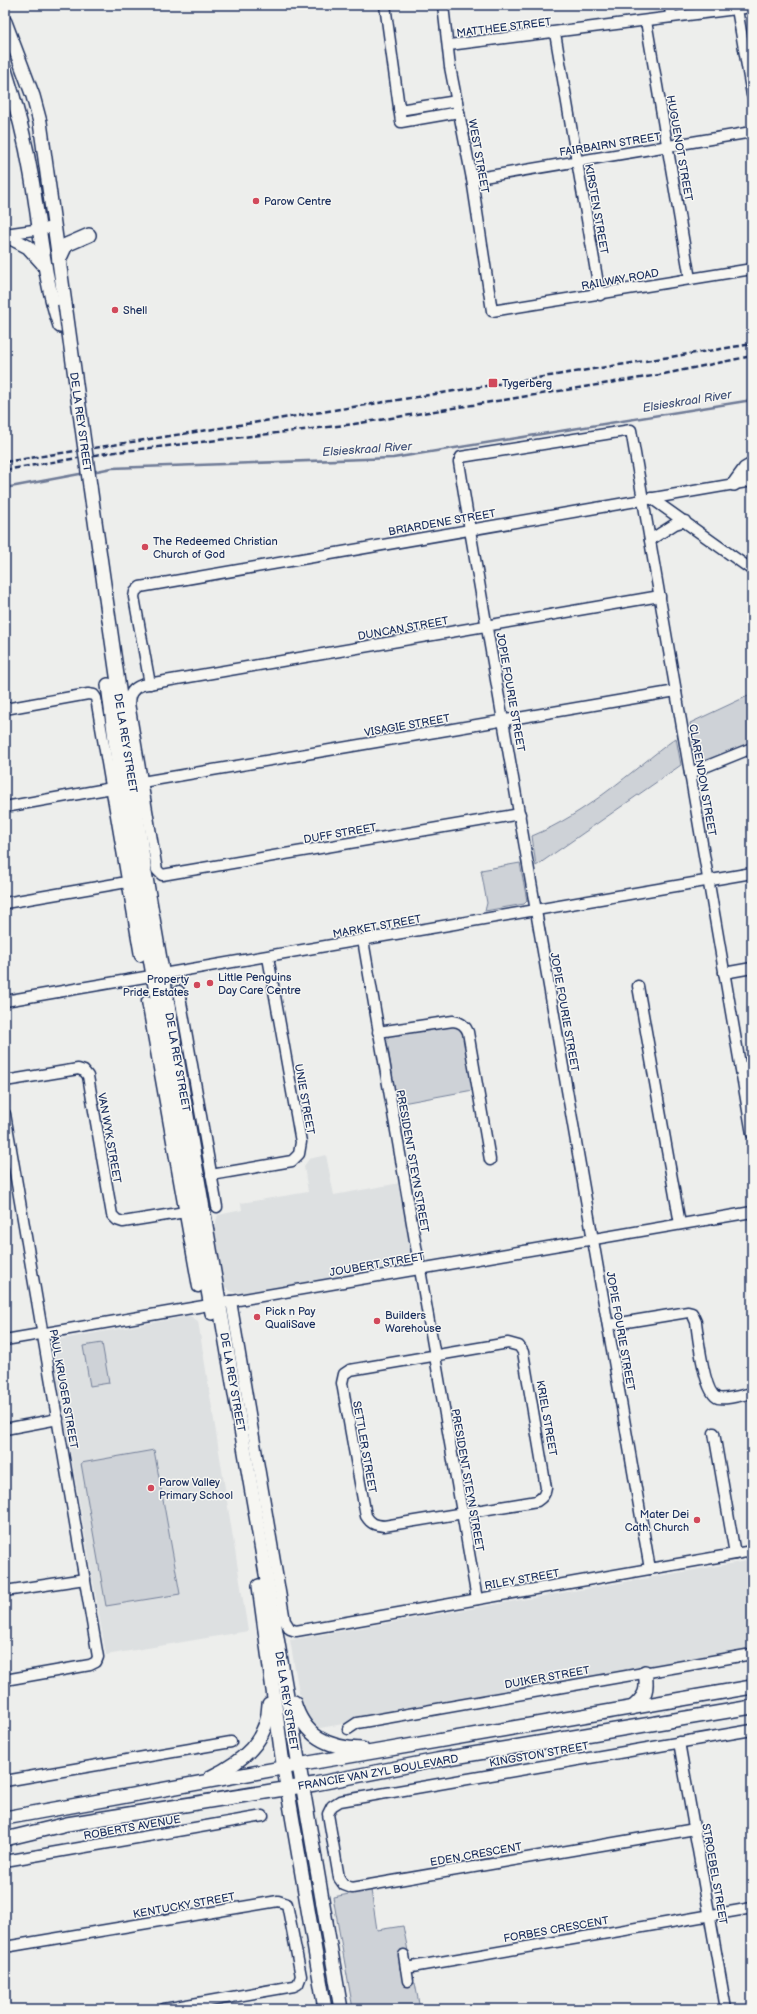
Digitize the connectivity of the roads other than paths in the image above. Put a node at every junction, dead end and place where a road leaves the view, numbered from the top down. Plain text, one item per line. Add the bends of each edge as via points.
1 (385, 5) edge
2 (443, 5) edge
3 (670, 5) edge
4 (752, 7) edge
5 (738, 9) junction
6 (671, 17) junction
7 (646, 21) junction
8 (5, 22) edge
9 (555, 33) junction
10 (449, 45) junction
11 (23, 69) junction
12 (5, 70) edge
13 (752, 95) edge
14 (456, 101) junction
15 (399, 110) junction
16 (459, 112) junction
17 (752, 132) edge
18 (667, 146) junction
19 (577, 161) junction
20 (31, 173) junction
21 (472, 179) junction
22 (55, 227) junction
23 (40, 229) junction
24 (5, 235) edge
25 (89, 235) dead end
26 (59, 260) junction
27 (45, 266) junction
28 (752, 269) edge
29 (690, 279) junction
30 (600, 295) junction
31 (492, 311) joint
32 (631, 430) joint
33 (752, 465) edge
34 (752, 481) edge
35 (734, 484) junction
36 (86, 486) junction
37 (647, 499) junction
38 (685, 521) junction
39 (470, 530) junction
40 (650, 540) junction
41 (752, 570) edge
42 (660, 596) junction
43 (488, 626) junction
44 (150, 684) junction
45 (676, 690) junction
46 (5, 709) edge
47 (504, 720) junction
48 (752, 748) edge
49 (690, 773) junction
50 (142, 782) junction
51 (112, 788) junction
52 (5, 807) edge
53 (520, 814) junction
54 (752, 873) edge
55 (165, 875) joint
56 (708, 881) junction
57 (127, 882) junction
58 (5, 903) edge
59 (535, 911) junction
60 (363, 940) junction
61 (140, 956) dead end
62 (268, 957) junction
63 (752, 968) edge
64 (724, 973) junction
65 (158, 975) junction
66 (638, 986) dead end
67 (179, 991) dead end
68 (5, 1001) edge
69 (147, 1001) dead end
70 (378, 1032) junction
71 (752, 1066) edge
72 (741, 1068) junction
73 (5, 1081) edge
74 (5, 1114) edge
75 (752, 1134) edge
76 (490, 1160) dead end
77 (211, 1175) junction
78 (217, 1207) dead end
79 (185, 1212) junction
80 (752, 1212) edge
81 (680, 1224) junction
82 (592, 1239) junction
83 (420, 1269) junction
84 (198, 1287) dead end
85 (220, 1303) junction
86 (608, 1325) junction
87 (43, 1333) junction
88 (5, 1340) edge
89 (435, 1355) junction
90 (752, 1393) edge
91 (58, 1419) junction
92 (5, 1429) edge
93 (714, 1433) dead end
94 (462, 1513) junction
95 (752, 1551) edge
96 (735, 1554) junction
97 (650, 1569) junction
98 (85, 1579) junction
99 (5, 1591) edge
100 (477, 1598) junction
101 (296, 1631) joint
102 (752, 1654) edge
103 (645, 1672) junction
104 (276, 1673) junction
105 (5, 1680) edge
106 (752, 1687) edge
107 (752, 1706) edge
108 (632, 1708) junction
109 (348, 1729) dead end
110 (752, 1730) edge
111 (231, 1742) dead end
112 (679, 1742) junction
113 (421, 1744) junction
114 (297, 1765) junction
115 (284, 1767) junction
116 (5, 1781) edge
117 (192, 1784) junction
118 (302, 1786) junction
119 (288, 1788) junction
120 (332, 1806) joint
121 (263, 1816) dead end
122 (5, 1818) edge
123 (695, 1829) junction
124 (5, 1839) edge
125 (5, 1861) edge
126 (752, 1908) edge
127 (710, 1915) junction
128 (5, 1948) edge
129 (404, 1955) dead end
130 (406, 1968) junction
131 (408, 1981) dead end
132 (164, 2009) edge
133 (325, 2009) edge
134 (341, 2009) edge
135 (726, 2009) edge

1 - 15 street
2 - 10 street, WEST STREET
3 - 6 street
4 - 5 street, MATTHEE STREET
5 - 6 street, MATTHEE STREET
5 - 13 street
6 - 7 street, MATTHEE STREET
7 - 9 street, MATTHEE STREET
7 - 18 street, HUGUENOT STREET
8 - 11 main road, DE LA REY STREET
9 - 10 street, MATTHEE STREET
9 - 19 street, KIRSTEN STREET
10 - 14 street, WEST STREET
11 - 20 main road via 18,82 34,152
11 - 22 main road, DE LA REY STREET via 40,122
12 - 20 main road, DE LA REY STREET via 20,118
14 - 15 street
14 - 16 street, WEST STREET
15 - 16 street via 401,122
16 - 21 street, WEST STREET
17 - 18 street, FAIRBAIRN STREET
18 - 19 street, FAIRBAIRN STREET
18 - 29 street, HUGUENOT STREET
19 - 21 street, FAIRBAIRN STREET
19 - 30 street, KIRSTEN STREET
20 - 23 main road, DE LA REY STREET
21 - 31 street, WEST STREET
22 - 23 street
22 - 26 main road, DE LA REY STREET
23 - 24 street
23 - 27 main road, DE LA REY STREET
24 - 27 main road via 28,247
25 - 26 main road via 66,245
26 - 36 main road, DE LA REY STREET, bridge
27 - 36 main road, DE LA REY STREET via 48,289 60,326
28 - 29 street, RAILWAY ROAD
29 - 30 street, RAILWAY ROAD
30 - 31 street, RAILWAY ROAD
32 - 37 street, CLARENDON STREET
32 - 39 street, JOPIE FOURIE STREET via 460,459
33 - 35 main road via 745,469
34 - 35 street, BRIARDENE STREET
35 - 37 street, BRIARDENE STREET
36 - 65 main road, DE LA REY STREET via 124,809
37 - 38 street
37 - 39 street, BRIARDENE STREET
37 - 40 street, CLARENDON STREET
38 - 40 street via 675,524
38 - 41 street
39 - 43 street, JOPIE FOURIE STREET
39 - 44 street, BRIARDENE STREET via 136,589 134,597
40 - 42 street, CLARENDON STREET
42 - 43 street, DUNCAN STREET
42 - 45 street, CLARENDON STREET
43 - 44 street, DUNCAN STREET
43 - 47 street, JOPIE FOURIE STREET
44 - 50 street, DE LA REY STREET via 135,688 129,700
45 - 47 street, VISAGIE STREET
45 - 49 street, CLARENDON STREET
46 - 51 street, DE LA REY STREET via 94,695
47 - 50 street, VISAGIE STREET
47 - 53 street, JOPIE FOURIE STREET
48 - 49 street
49 - 56 street, CLARENDON STREET
50 - 55 street, DE LA REY STREET via 157,870
51 - 52 street
51 - 57 street, DE LA REY STREET
53 - 55 street, DUFF STREET
53 - 59 street, JOPIE FOURIE STREET
54 - 56 street, MARKET STREET
56 - 59 street, MARKET STREET
56 - 64 street, CLARENDON STREET
57 - 58 street
57 - 61 street, DE LA REY STREET
59 - 60 street, MARKET STREET
59 - 82 street, JOPIE FOURIE STREET
60 - 62 street, MARKET STREET
60 - 70 street, PRESIDENT STEYN STREET
62 - 65 street, MARKET STREET
62 - 77 street, UNIE STREET via 301,1149 292,1161
63 - 64 street
64 - 72 street, CLARENDON STREET
65 - 68 street, MARKET STREET
65 - 85 main road, DE LA REY STREET
66 - 81 street
67 - 77 street, DE LA REY STREET
69 - 79 street, DE LA REY STREET
70 - 76 street via 453,1021 465,1026
70 - 83 street, PRESIDENT STEYN STREET
71 - 72 street
72 - 75 street, CLARENDON STREET
73 - 79 street, VAN WYK STREET via 78,1069 84,1072 88,1076 112,1215 116,1220 123,1222
74 - 87 street, PAUL KRUGER STREET
77 - 78 street, DE LA REY STREET
79 - 84 street, DE LA REY STREET
80 - 81 street, JOUBERT STREET
81 - 82 street, JOUBERT STREET
82 - 83 street, JOUBERT STREET
82 - 86 street, JOPIE FOURIE STREET
83 - 85 street, JOUBERT STREET
83 - 89 street, PRESIDENT STEYN STREET
85 - 87 street, JOUBERT STREET
85 - 101 street, DE LA REY STREET via 285,1621 288,1627
85 - 104 main road, DE LA REY STREET via 258,1576
86 - 90 street via 692,1313 696,1322 706,1382 713,1394 722,1398
86 - 97 street, JOPIE FOURIE STREET
87 - 88 street, JOUBERT STREET
87 - 91 street, PAUL KRUGER STREET
89 - 94 street, PRESIDENT STEYN STREET
89 - 94 street, KRIEL STREET via 508,1343 519,1346 523,1352 546,1494 537,1501
89 - 94 street, SETTLER STREET via 350,1370 344,1374 342,1383 366,1516 370,1522 376,1526 384,1526
91 - 92 street
91 - 98 street, PAUL KRUGER STREET
93 - 96 street
94 - 100 street, PRESIDENT STEYN STREET
95 - 96 street, RILEY STREET
96 - 97 street, RILEY STREET
97 - 100 street, RILEY STREET
98 - 99 street
98 - 105 street, PAUL KRUGER STREET via 98,1657 96,1662
100 - 101 street, RILEY STREET
102 - 103 street, DUIKER STREET
103 - 108 main road via 646,1694
103 - 109 street, DUIKER STREET via 357,1723
104 - 113 main road via 301,1721 317,1738 348,1748 369,1749
104 - 114 main road, DE LA REY STREET
104 - 115 main road, DE LA REY STREET
104 - 117 main road via 268,1722 258,1742 240,1761 224,1771
106 - 108 main road, FRANCIE VAN ZYL BOULEVARD
107 - 118 main road, FRANCIE VAN ZYL BOULEVARD
108 - 113 main road, FRANCIE VAN ZYL BOULEVARD
110 - 112 street, KINGSTON STREET
111 - 116 street
112 - 120 street, KINGSTON STREET via 340,1801
112 - 123 street, STROEBEL STREET
113 - 114 main road, FRANCIE VAN ZYL BOULEVARD
114 - 115 main road, FRANCIE VAN ZYL BOULEVARD
114 - 118 main road, DE LA REY STREET
115 - 117 main road, FRANCIE VAN ZYL BOULEVARD
115 - 119 main road, DE LA REY STREET
117 - 122 main road, FRANCIE VAN ZYL BOULEVARD
118 - 119 main road, FRANCIE VAN ZYL BOULEVARD
118 - 134 main road, DE LA REY STREET
119 - 124 main road, FRANCIE VAN ZYL BOULEVARD via 67,1824
119 - 133 main road, DE LA REY STREET
120 - 123 street, EDEN CRESCENT via 328,1818 338,1876 344,1885 352,1888
121 - 125 street, ROBERTS AVENUE
123 - 127 street, STROEBEL STREET
126 - 127 street, FORBES CRESCENT
127 - 130 street, FORBES CRESCENT
127 - 135 street, STROEBEL STREET
128 - 132 street, KENTUCKY STREET via 285,1902 289,1909 300,1982 294,1986
129 - 130 street
130 - 131 street

